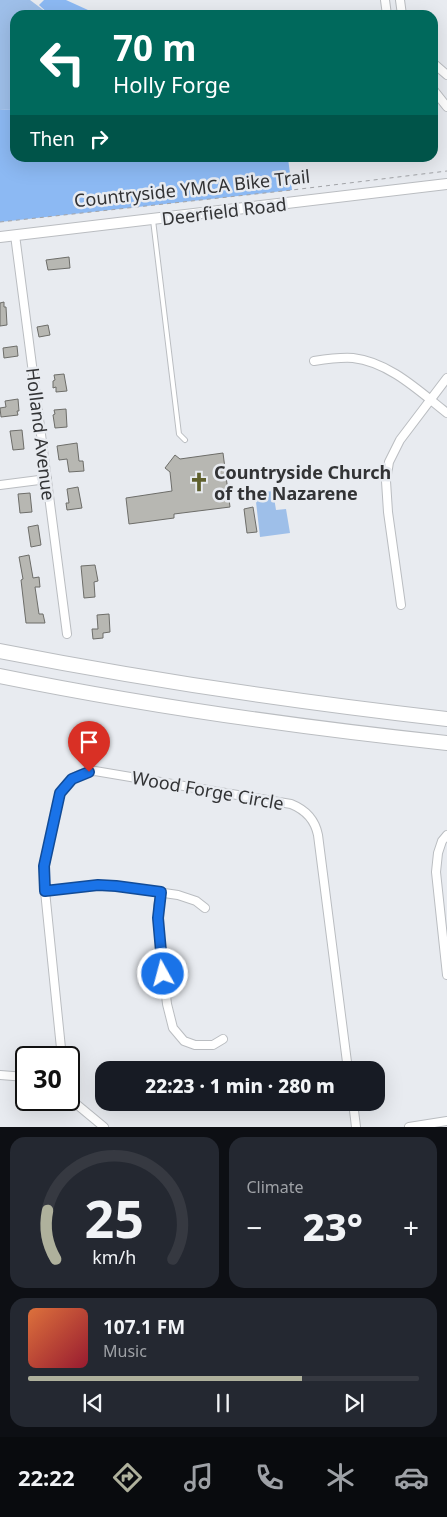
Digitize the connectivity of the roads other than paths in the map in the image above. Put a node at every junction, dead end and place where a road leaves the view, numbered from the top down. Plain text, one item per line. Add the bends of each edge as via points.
1 (438, 96) edge
2 (447, 107) edge
3 (447, 184) edge
4 (153, 220) junction
5 (15, 235) junction
6 (0, 237) edge
7 (314, 361) dead end
8 (447, 378) edge
9 (430, 400) junction
10 (447, 412) edge
11 (185, 440) dead end
12 (47, 479) junction
13 (0, 485) edge
14 (401, 605) dead end
15 (67, 634) dead end
16 (0, 651) edge
17 (0, 676) edge
18 (447, 718) edge
19 (447, 743) edge
20 (447, 835) edge
21 (45, 891) junction
22 (161, 892) junction
23 (205, 908) dead end
24 (447, 976) edge
25 (223, 1039) dead end
26 (61, 1046) edge
27 (347, 1061) edge
28 (0, 1075) edge
29 (15, 1076) edge
30 (80, 1107) edge
31 (354, 1111) edge
32 (447, 1121) edge
33 (104, 1127) edge
34 (356, 1127) edge
35 (408, 1127) edge

1 - 2 street
3 - 4 street, Deerfield Road
4 - 5 street, Deerfield Road
4 - 11 lane via 179,434
5 - 6 street, Deerfield Road
5 - 12 street, Holland Avenue
7 - 9 street via 347,358 371,362 399,377
8 - 9 street
9 - 10 street
9 - 14 street via 393,451 387,468 388,512
12 - 13 street
12 - 15 street, Holland Avenue
16 - 18 highway via 240,693
17 - 19 highway via 197,711
20 - 24 street via 438,853 436,872
21 - 22 street via 98,885
21 - 26 street, Wood Forge Circle
21 - 27 street, Wood Forge Circle via 44,866 58,799 67,783 83,773 101,772 297,806 311,818 318,835
22 - 23 street via 190,898
22 - 25 street via 160,943 173,1028 184,1041 195,1045 213,1045
28 - 29 street
30 - 33 street
31 - 34 street
32 - 35 street

